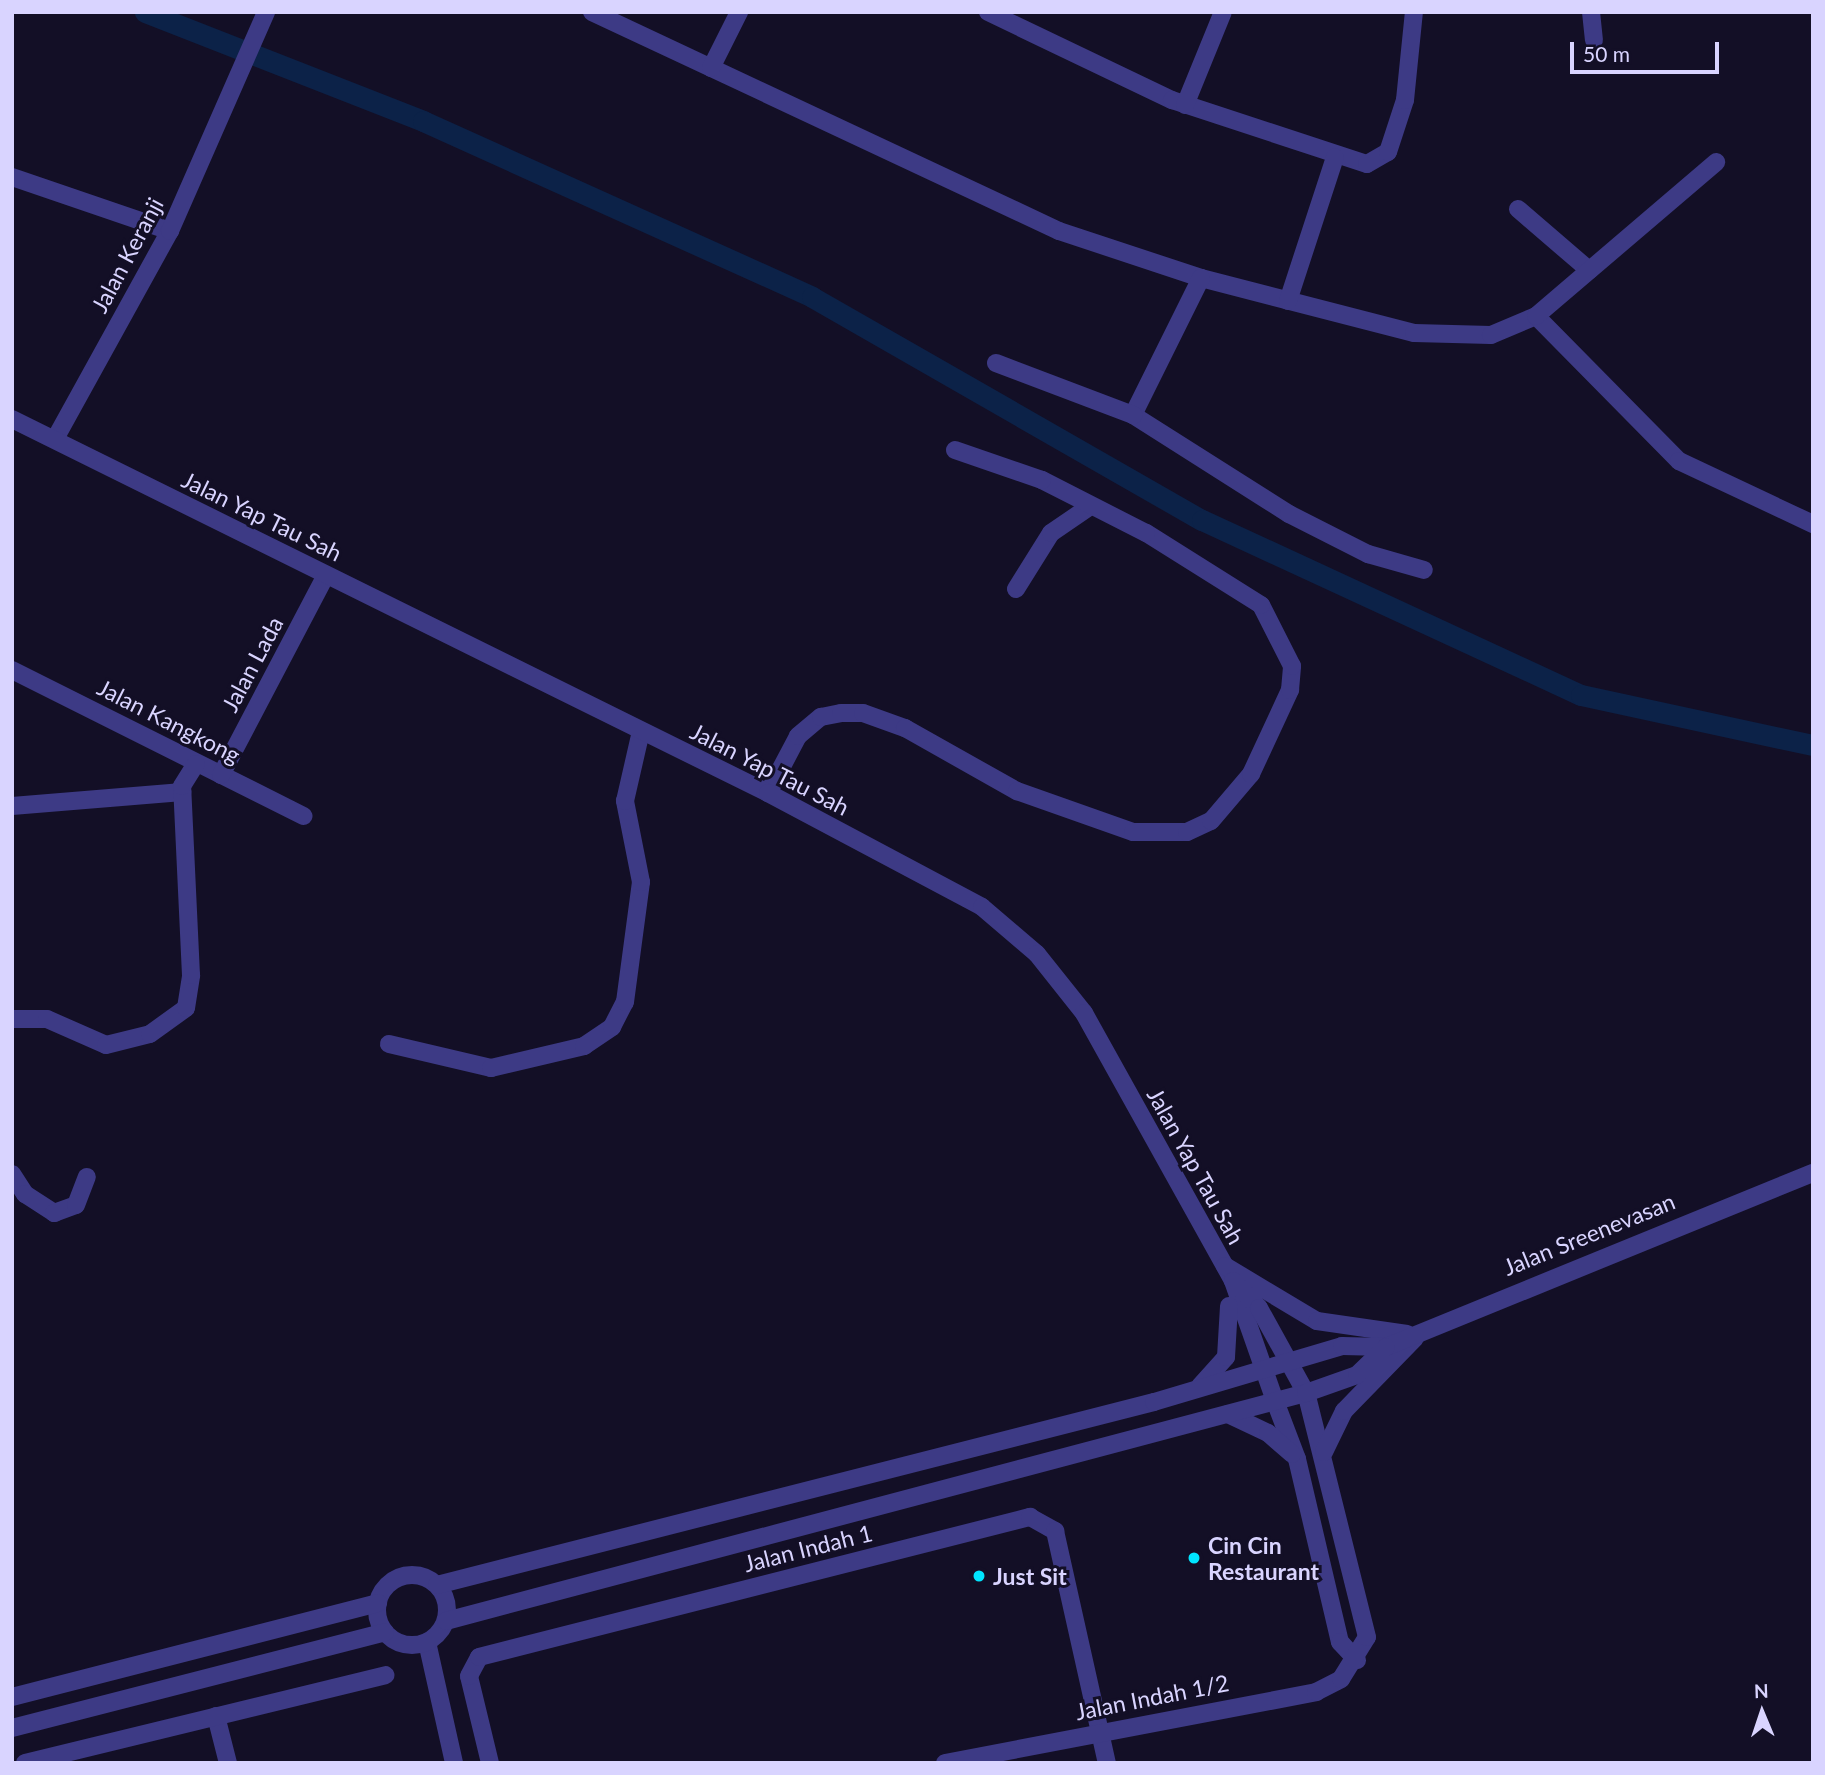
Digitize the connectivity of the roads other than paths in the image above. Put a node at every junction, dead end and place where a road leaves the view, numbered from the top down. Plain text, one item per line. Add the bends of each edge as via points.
1 (266, 12) edge
2 (592, 12) edge
3 (739, 12) edge
4 (988, 12) edge
5 (1223, 12) edge
6 (1414, 12) edge
7 (1591, 12) edge
8 (1594, 40) dead end
9 (711, 68) junction
10 (1185, 105) junction
11 (1335, 157) junction
12 (1716, 162) dead end
13 (12, 177) edge
14 (1518, 209) dead end
15 (170, 231) junction
16 (1589, 270) junction
17 (1201, 278) junction
18 (1287, 301) junction
19 (1536, 316) junction
20 (996, 363) dead end
21 (1133, 415) junction
22 (12, 419) edge
23 (55, 439) junction
24 (955, 450) dead end
25 (1089, 507) junction
26 (1813, 524) edge
27 (1424, 570) dead end
28 (326, 575) junction
29 (1016, 589) dead end
30 (12, 670) edge
31 (640, 731) junction
32 (197, 764) junction
33 (221, 775) junction
34 (182, 792) junction
35 (768, 793) junction
36 (12, 806) edge
37 (303, 816) dead end
38 (12, 1019) edge
39 (390, 1044) dead end
40 (1813, 1173) edge
41 (12, 1174) edge
42 (87, 1177) dead end
43 (1229, 1274) junction
44 (1419, 1333) junction
45 (1386, 1347) junction
46 (1291, 1361) junction
47 (1260, 1370) junction
48 (1195, 1390) junction
49 (1306, 1393) junction
50 (1275, 1401) junction
51 (1228, 1414) junction
52 (1324, 1452) junction
53 (1297, 1459) junction
54 (437, 1585) junction
55 (378, 1603) junction
56 (446, 1620) junction
57 (385, 1632) junction
58 (427, 1642) junction
59 (1357, 1660) junction
60 (385, 1675) dead end
61 (15, 1695) edge
62 (216, 1716) junction
63 (12, 1728) edge
64 (1100, 1732) junction
65 (25, 1763) edge
66 (228, 1763) edge
67 (454, 1763) edge
68 (490, 1763) edge
69 (945, 1763) edge
70 (1107, 1763) edge

1 - 15 street, Jalan Keranji
2 - 9 street
3 - 9 street
4 - 10 street
5 - 10 street
6 - 11 street via 1405,100 1388,152 1367,164
7 - 8 street
9 - 17 street via 1059,231
10 - 11 street
11 - 18 street
12 - 16 street
13 - 15 street
14 - 16 street
15 - 23 street, Jalan Keranji
16 - 19 street
17 - 18 street
17 - 21 street
18 - 19 street via 1413,333 1461,338 1491,335
19 - 26 street via 1679,461
20 - 21 street
21 - 27 street via 1289,514 1368,554
22 - 23 street, Jalan Yap Tau Sah
23 - 28 street, Jalan Yap Tau Sah
24 - 25 street via 1042,480
25 - 29 street via 1051,533
25 - 35 street via 1146,533 1261,605 1286,648 1290,690 1251,774 1211,821 1187,832 1133,832 1017,791 905,728 863,713 811,722 787,752
28 - 31 street, Jalan Yap Tau Sah
28 - 33 street, Jalan Lada
30 - 32 street, Jalan Kangkong
31 - 35 street, Jalan Yap Tau Sah
31 - 39 street via 625,801 642,882 625,1002 612,1027 584,1046 491,1068
32 - 33 street, Jalan Kangkong
32 - 34 street
33 - 37 street, Jalan Kangkong
34 - 36 street
34 - 38 street via 191,975 186,1008 150,1034 106,1045 47,1019
35 - 43 street, Jalan Yap Tau Sah via 982,907 1037,954 1084,1013
40 - 44 street, Jalan Sreenevasan
41 - 42 street via 25,1194 54,1213 76,1205
43 - 44 street via 1317,1321 1382,1335
43 - 46 street via 1259,1308
43 - 47 street, Jalan Yap Tau Sah
43 - 48 street via 1230,1342 1219,1370
44 - 45 street, Jalan Sreenevasan
44 - 52 street via 1344,1411
45 - 46 street via 1342,1346
45 - 49 street via 1357,1375
46 - 47 street
46 - 49 street
47 - 48 street
47 - 50 street, Jalan Yap Tau Sah
48 - 54 street
49 - 50 street
49 - 52 street
50 - 51 street
50 - 53 street
51 - 53 street via 1268,1433
51 - 56 street
52 - 59 street via 1367,1637
53 - 59 street via 1340,1642
54 - 55 street via 402,1576
54 - 56 street
55 - 57 street
55 - 61 street
56 - 58 street
57 - 58 street via 404,1644
57 - 63 street
58 - 67 street
59 - 64 street, Jalan Indah 1/2 via 1341,1679 1316,1692
60 - 62 street
62 - 65 street
62 - 66 street
64 - 68 street, Jalan Indah 1 via 1055,1531 1030,1517 479,1657 469,1676
64 - 69 street, Jalan Indah 1/2
64 - 70 street, Jalan Indah 1

